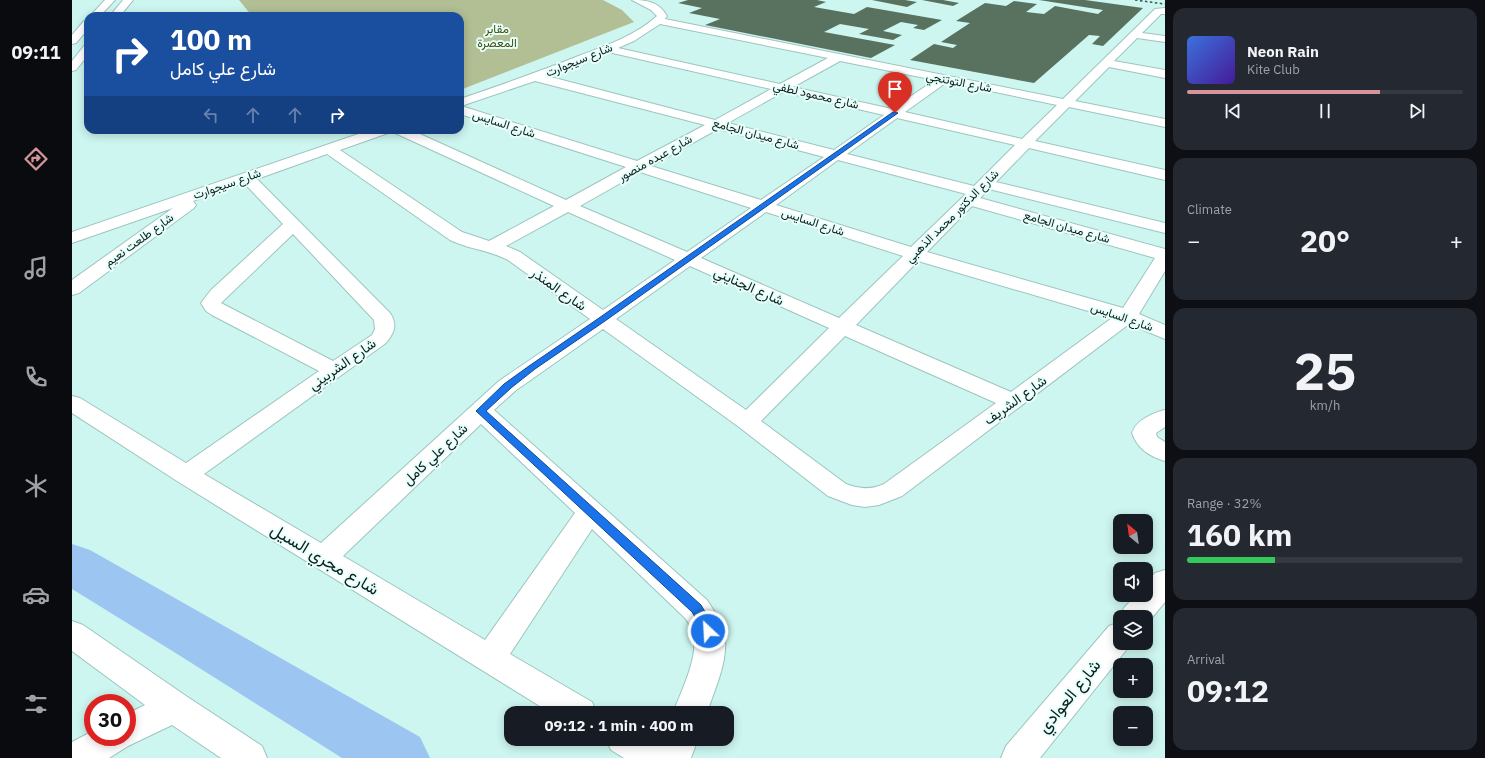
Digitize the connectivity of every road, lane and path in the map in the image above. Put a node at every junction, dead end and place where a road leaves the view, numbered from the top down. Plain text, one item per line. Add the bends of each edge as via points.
1 (637, 0) edge
2 (107, 3) edge
3 (126, 3) edge
4 (1162, 11) edge
5 (99, 12) edge
6 (118, 12) edge
7 (660, 21) junction
8 (84, 28) edge
9 (1136, 35) junction
10 (1165, 39) edge
11 (72, 41) edge
12 (608, 49) junction
13 (84, 53) edge
14 (839, 57) junction
15 (1107, 63) junction
16 (72, 68) edge
17 (1165, 74) edge
18 (535, 77) junction
19 (944, 79) junction
20 (783, 88) junction
21 (464, 102) edge
22 (1066, 104) junction
23 (464, 111) edge
24 (895, 113) junction
25 (716, 124) junction
26 (1165, 124) edge
27 (372, 134) edge
28 (409, 134) edge
29 (1026, 143) junction
30 (329, 149) junction
31 (836, 155) junction
32 (638, 167) junction
33 (1165, 175) edge
34 (247, 177) junction
35 (207, 191) junction
36 (978, 192) junction
37 (567, 206) junction
38 (763, 206) junction
39 (293, 224) junction
40 (1165, 229) edge
41 (72, 238) edge
42 (492, 246) junction
43 (914, 254) junction
44 (1161, 254) edge
45 (688, 259) junction
46 (72, 289) edge
47 (1127, 316) junction
48 (602, 320) junction
49 (842, 326) junction
50 (1165, 333) edge
51 (333, 370) junction
52 (1012, 401) junction
53 (72, 403) edge
54 (480, 411) junction
55 (1165, 417) edge
56 (747, 422) junction
57 (1165, 453) edge
58 (186, 475) junction
59 (837, 490) joint
60 (590, 511) junction
61 (323, 558) junction
62 (1165, 581) edge
63 (1141, 610) edge
64 (72, 634) edge
65 (1113, 643) edge
66 (490, 658) junction
67 (569, 706) edge
68 (692, 706) edge
69 (174, 707) junction
70 (136, 726) edge
71 (98, 746) edge
72 (635, 746) edge
73 (678, 746) edge
74 (75, 758) edge
75 (250, 758) edge
76 (655, 758) edge
77 (674, 758) edge
78 (1018, 758) edge

1 - 7 street via 660,12
2 - 3 street
2 - 5 street
3 - 6 street
4 - 9 street, شارع الدكتور محمد الذهبي
7 - 12 street, شارع سيجوارت
7 - 14 street, شارع التوتنجي
8 - 11 street
9 - 10 street
9 - 15 street, شارع الدكتور محمد الذهبي
12 - 18 street, شارع سيجوارت
12 - 20 street, شارع محمود لطفي
13 - 16 street
14 - 19 street, شارع التوتنجي
14 - 20 street, شارع عبده منصور
15 - 17 street
15 - 22 street, شارع الدكتور محمد الذهبي
18 - 21 street, شارع سيجوارت
18 - 25 street, شارع ميدان الجامع
19 - 22 street, شارع التوتنجي
19 - 24 street, شارع علي كامل
20 - 24 street, شارع محمود لطفي
20 - 25 street, شارع عبده منصور
22 - 26 street, شارع التوتنجي
22 - 29 street, شارع الدكتور محمد الذهبي
23 - 32 street, شارع السايس
24 - 29 street, شارع محمود لطفي
24 - 31 street, شارع علي كامل
25 - 31 street, شارع ميدان الجامع
25 - 32 street, شارع عبده منصور
27 - 30 street, شارع سيجوارت
28 - 37 street, شارع الجنايني
29 - 33 street, شارع محمود لطفي
29 - 36 street, شارع الدكتور محمد الذهبي
30 - 34 street, شارع سيجوارت
30 - 42 street, شارع المنذر via 456,236 472,243
31 - 36 street, شارع ميدان الجامع
31 - 38 street, شارع علي كامل
32 - 37 street, شارع عبده منصور
32 - 38 street, شارع السايس
34 - 35 street, شارع سيجوارت
34 - 39 street, شارع الشربيني
35 - 41 street, شارع سيجوارت
35 - 46 street, شارع طلعت نعيم
36 - 40 street, شارع ميدان الجامع
36 - 43 street, شارع الدكتور محمد الذهبي
36 - 44 street, شارع ميدان الجامع
37 - 42 street, شارع عبده منصور
37 - 45 street, شارع الجنايني
38 - 43 street, شارع السايس
38 - 45 street, شارع علي كامل
39 - 51 street, شارع الشربيني via 386,324 379,339
39 - 51 street via 218,294 212,304 219,311
40 - 44 street, شارع الشريف
42 - 48 street, شارع المنذر via 514,256
43 - 47 street, شارع السايس
43 - 49 street, شارع الدكتور محمد الذهبي
44 - 47 street, شارع الشريف
45 - 48 street, شارع علي كامل
45 - 49 street, شارع الجنايني
47 - 50 street, شارع السايس
47 - 52 street, شارع الشريف
48 - 54 street, شارع علي كامل via 507,386
48 - 56 street, شارع المنذر
49 - 52 street, شارع الجنايني
49 - 56 street, شارع الدكتور محمد الذهبي
51 - 58 street, شارع الشربيني
52 - 59 street, شارع الشريف via 885,494 875,498 862,498 849,496
53 - 58 street, شارع مجري السيل
54 - 60 street
54 - 61 street, شارع علي كامل
55 - 57 street via 1145,429 1144,433 1147,442
56 - 59 street, شارع المنذر
58 - 61 street, شارع مجري السيل
60 - 66 street
60 - 68 street via 696,609 705,623 710,640 706,666
61 - 66 street, شارع مجري السيل
62 - 63 street
64 - 69 street
65 - 78 street, شارع العوادي
66 - 67 street, شارع مجري السيل
69 - 70 street
69 - 75 street
71 - 74 street
72 - 76 street
73 - 77 street

